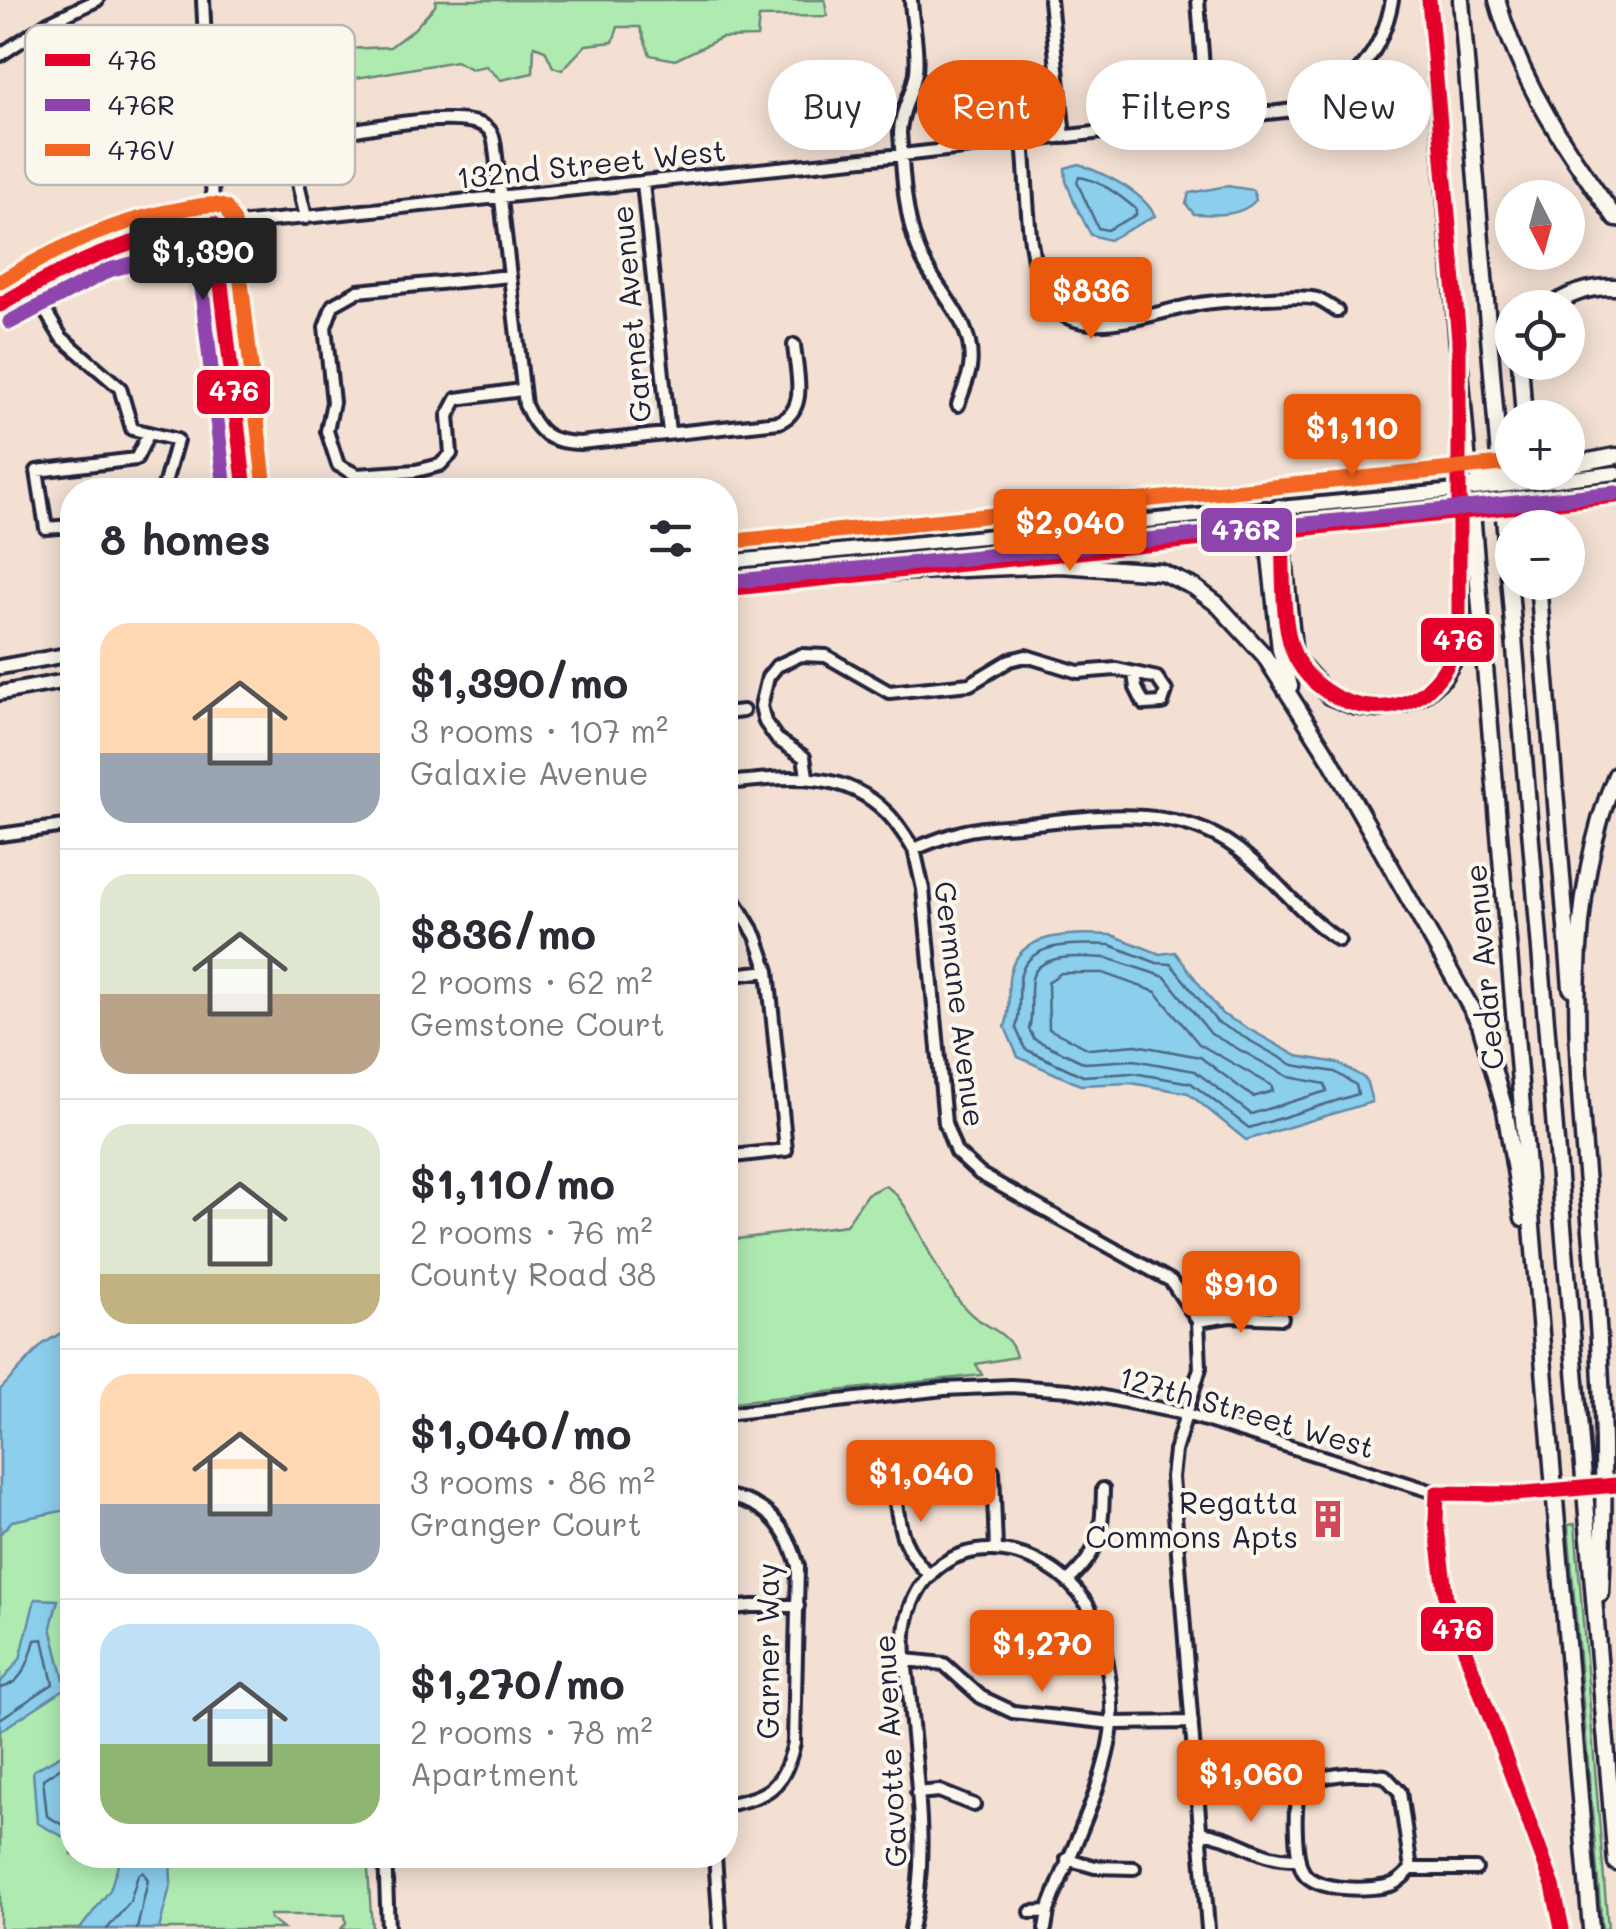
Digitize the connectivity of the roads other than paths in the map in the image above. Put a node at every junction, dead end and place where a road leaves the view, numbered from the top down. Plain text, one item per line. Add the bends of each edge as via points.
1 (97, 0) edge
2 (203, 0) edge
3 (911, 0) edge
4 (1050, 0) edge
5 (1198, 0) edge
6 (1392, 0) edge
7 (1429, 0) edge
8 (1461, 0) edge
9 (1497, 0) edge
10 (48, 23) joint
11 (45, 25) edge
12 (204, 25) edge
13 (25, 38) edge
14 (0, 55) edge
15 (1056, 60) edge
16 (1202, 60) edge
17 (1267, 114) edge
18 (355, 132) edge
19 (945, 150) edge
20 (1024, 150) edge
21 (902, 155) junction
22 (643, 183) junction
23 (212, 185) edge
24 (300, 185) edge
25 (501, 198) junction
26 (306, 218) junction
27 (1616, 219) edge
28 (214, 224) junction
29 (510, 276) junction
30 (30, 286) junction
31 (1616, 288) edge
32 (1584, 290) edge
33 (0, 305) edge
34 (1337, 311) dead end
35 (1458, 340) junction
36 (794, 345) dead end
37 (522, 390) junction
38 (958, 405) dead end
39 (669, 433) junction
40 (148, 435) junction
41 (1616, 456) edge
42 (1585, 462) edge
43 (1616, 473) edge
44 (1495, 477) edge
45 (166, 478) edge
46 (244, 478) edge
47 (1462, 490) junction
48 (1616, 496) edge
49 (1272, 508) junction
50 (60, 527) edge
51 (1275, 531) junction
52 (738, 561) edge
53 (868, 573) junction
54 (738, 587) edge
55 (1539, 600) edge
56 (60, 656) edge
57 (0, 668) edge
58 (1134, 673) dead end
59 (60, 682) edge
60 (0, 693) edge
61 (1296, 706) junction
62 (738, 711) edge
63 (742, 711) dead end
64 (806, 776) junction
65 (1616, 776) edge
66 (738, 782) edge
67 (60, 826) edge
68 (0, 834) edge
69 (914, 849) junction
70 (738, 906) edge
71 (1339, 940) dead end
72 (768, 971) junction
73 (738, 974) edge
74 (1578, 1048) junction
75 (738, 1156) edge
76 (1540, 1316) junction
77 (1282, 1318) dead end
78 (1198, 1321) junction
79 (738, 1413) edge
80 (1186, 1414) junction
81 (993, 1470) dead end
82 (893, 1484) dead end
83 (1616, 1485) edge
84 (1102, 1489) dead end
85 (1437, 1493) junction
86 (738, 1498) edge
87 (996, 1548) junction
88 (930, 1576) junction
89 (1068, 1581) junction
90 (798, 1606) junction
91 (738, 1607) edge
92 (1599, 1655) junction
93 (906, 1660) junction
94 (1192, 1722) junction
95 (1112, 1723) junction
96 (1286, 1782) dead end
97 (1301, 1788) junction
98 (917, 1793) junction
99 (738, 1802) edge
100 (974, 1805) dead end
101 (1200, 1832) junction
102 (1067, 1858) junction
103 (1300, 1859) junction
104 (1616, 1864) edge
105 (385, 1868) edge
106 (716, 1868) edge
107 (1134, 1868) dead end
108 (1411, 1869) junction
109 (1476, 1870) dead end
110 (1048, 1911) junction
111 (1031, 1912) dead end
112 (388, 1929) edge
113 (720, 1929) edge
114 (911, 1929) edge
115 (1045, 1929) edge
116 (1208, 1929) edge
117 (1562, 1929) edge
118 (1591, 1929) edge

1 - 10 street
2 - 12 street
3 - 21 street via 916,66 900,121
4 - 15 street
5 - 16 street
6 - 17 street, 132nd Street West via 1368,64 1330,96 1303,109
7 - 35 highway, Cedar Avenue
8 - 92 highway, Cedar Avenue
9 - 27 highway via 1563,146
10 - 11 street
13 - 14 street
18 - 25 street, Garnet Avenue via 458,120 487,128
19 - 21 street, 132nd Street West
20 - 34 street via 1036,269 1046,298 1066,317 1097,323 1194,304 1314,298
21 - 22 street, 132nd Street West
21 - 38 street via 917,248 969,340 970,367
22 - 25 street, 132nd Street West
22 - 39 street, Garnet Avenue
23 - 28 street
24 - 26 street, Garnet Avenue
25 - 26 street, 132nd Street West
25 - 29 street, Garnet Avenue
26 - 28 street, 132nd Street West
28 - 30 street, 132nd Street West via 116,243
28 - 46 street
29 - 37 street, Garnet Avenue
29 - 37 street via 358,291 333,305 326,327 333,402 327,430 334,459 357,475 432,468 450,454 448,416 457,399
30 - 33 street, 132nd Street West
30 - 40 street via 60,337 120,388 132,429
31 - 32 highway
35 - 51 highway via 1460,636 1443,678 1404,704 1377,709 1329,696 1315,684 1294,657
35 - 76 highway, Cedar Avenue
36 - 39 street via 799,401 790,418
37 - 39 street, Garnet Avenue via 532,423 558,440
40 - 45 street via 177,440
40 - 50 street via 136,458 37,472 46,528
41 - 42 highway
43 - 47 main road, bridge
44 - 47 highway, bridge
47 - 49 main road
48 - 51 main road, bridge
49 - 51 highway
49 - 52 main road
51 - 53 main road
51 - 61 highway via 1280,650
53 - 54 main road
53 - 61 highway via 1060,565 1161,572 1217,604 1264,655
55 - 74 highway
56 - 57 main road
58 - 64 street via 1078,672 1026,656 970,684 899,692 878,688 826,656 787,660 768,676 761,706 777,739 804,757
59 - 60 main road
61 - 76 highway via 1480,1024 1505,1110
62 - 63 street
64 - 66 street
64 - 69 street via 859,791 886,812
65 - 74 highway via 1589,868 1580,931
67 - 68 street
69 - 71 street via 961,831 1116,814 1159,818 1234,846
69 - 78 street, Germane Avenue via 924,889 945,1123 956,1152 980,1174 1170,1280
70 - 72 street
72 - 73 street
72 - 75 street via 786,1150
74 - 92 highway via 1600,1394
76 - 118 highway, Cedar Avenue
77 - 78 street
78 - 80 street via 1200,1368
79 - 80 street, 127th Street West via 1011,1386 1069,1390
80 - 85 street, 127th Street West
80 - 94 street via 1172,1477
81 - 87 street
82 - 88 street via 903,1542
83 - 85 street, 127th Street West, bridge
84 - 89 street via 1102,1532 1089,1562
85 - 117 highway via 1446,1598 1553,1886
86 - 90 street, Garner Way via 771,1514 790,1538
87 - 88 street via 961,1555
87 - 89 street via 1033,1556
88 - 93 street, Gavotte Avenue via 908,1614
89 - 95 street via 1104,1642
90 - 91 street
90 - 99 street, Garner Way via 789,1766 760,1798
92 - 104 highway, Cedar Avenue
93 - 95 street via 944,1664 982,1697 1013,1712
93 - 98 street, Gavotte Avenue
94 - 95 street
94 - 101 street
95 - 102 street via 1103,1769
96 - 97 street
97 - 103 street
97 - 108 street via 1340,1775 1386,1776 1400,1792
98 - 100 street via 939,1791
98 - 114 street, Gavotte Avenue via 922,1870
101 - 103 street via 1234,1839 1268,1858
101 - 116 street
102 - 107 street
102 - 110 street
103 - 108 street via 1304,1873 1330,1886 1376,1888
105 - 112 street
106 - 113 street
108 - 109 street
110 - 111 street
110 - 115 street

